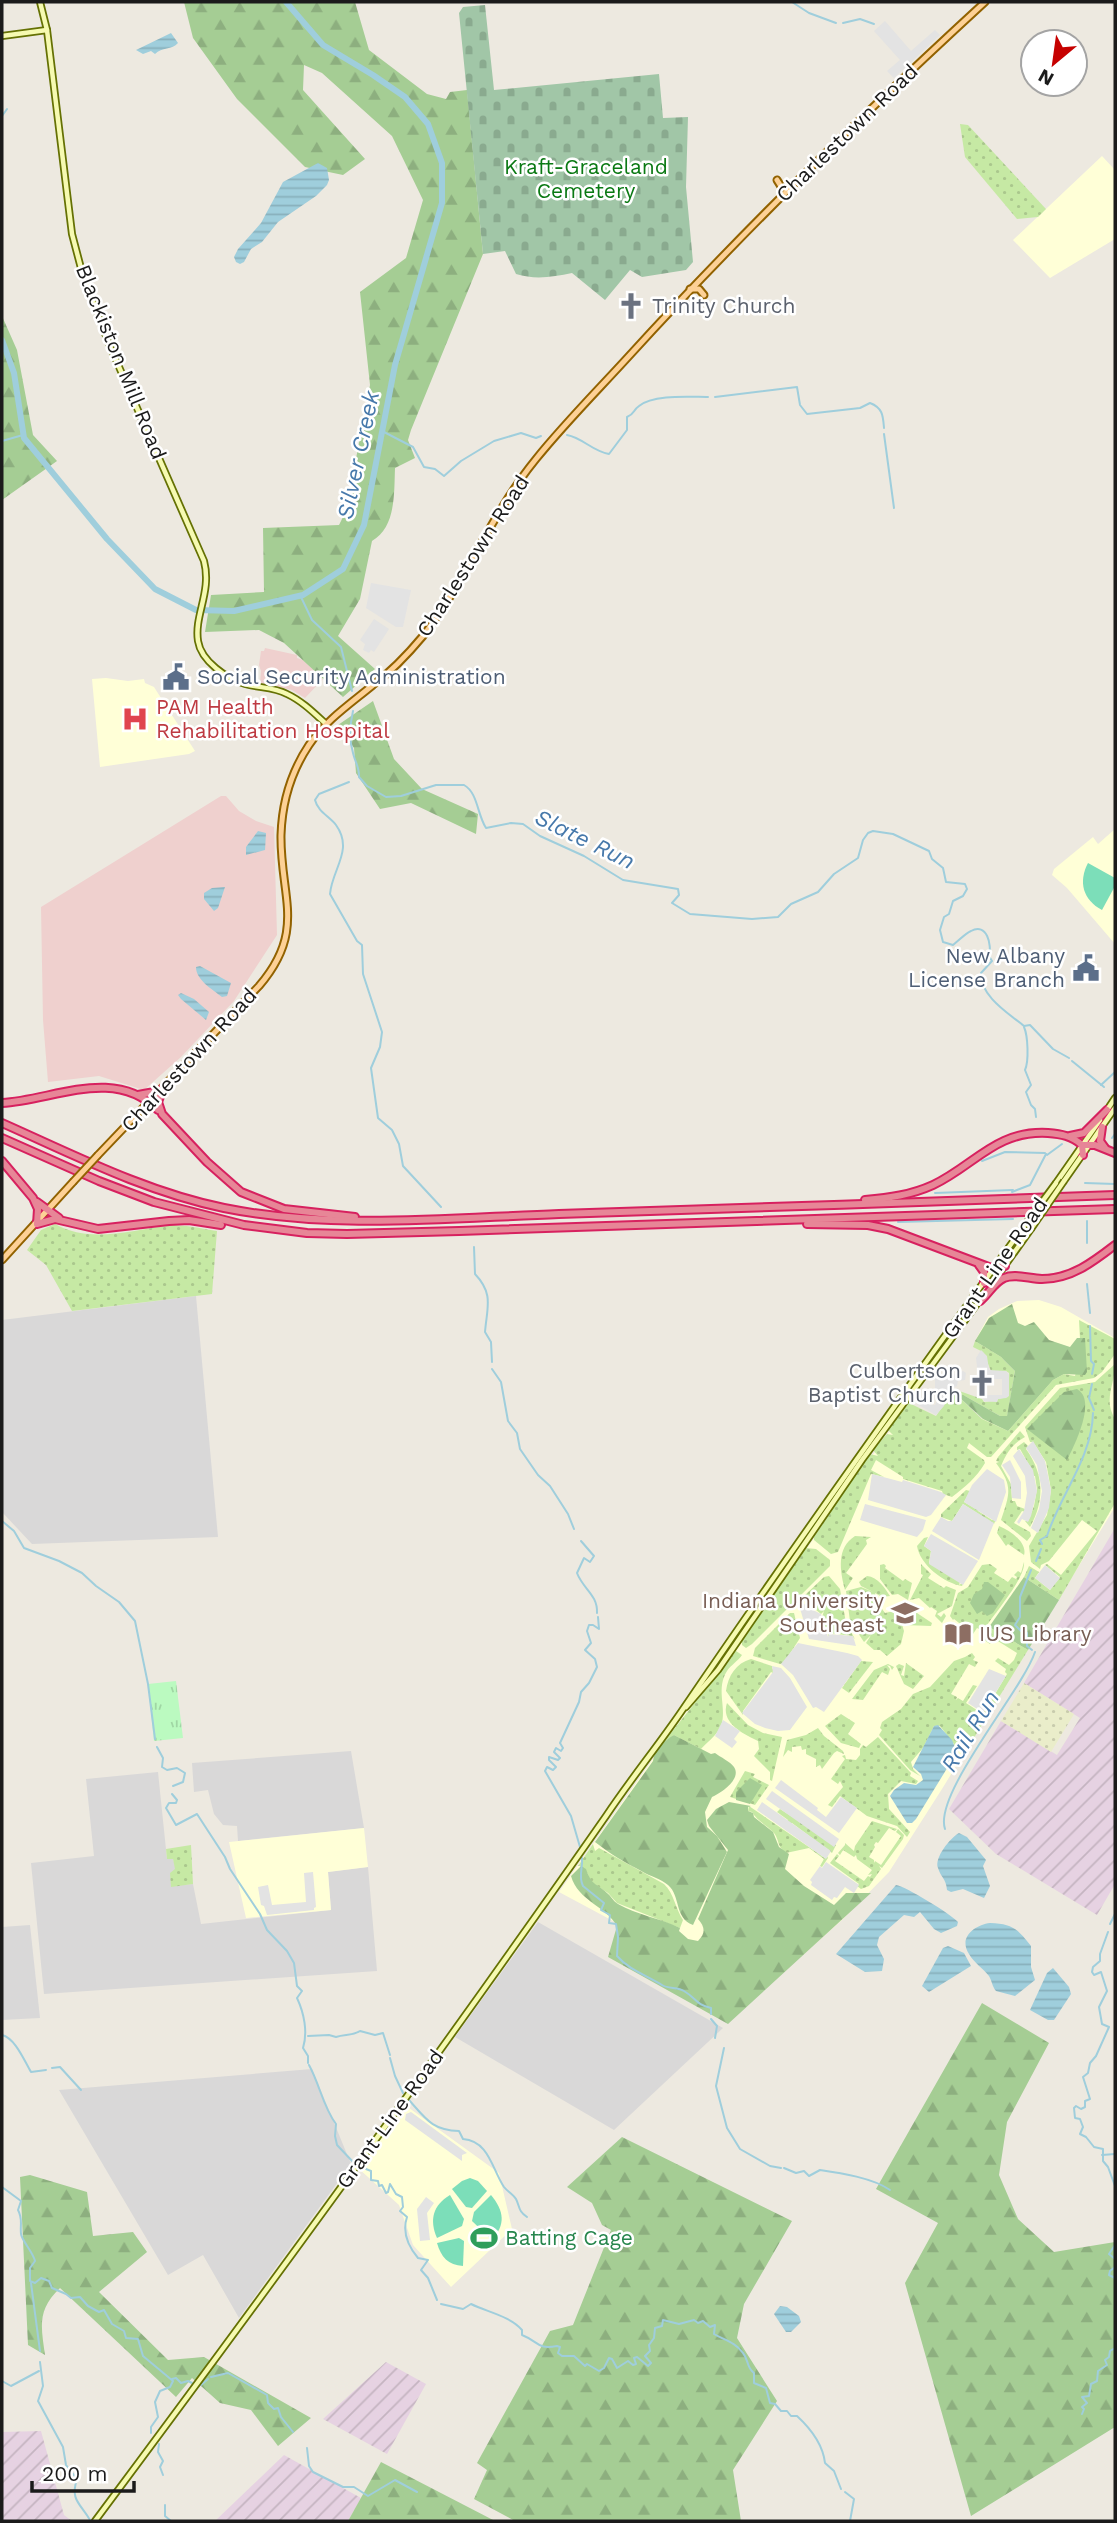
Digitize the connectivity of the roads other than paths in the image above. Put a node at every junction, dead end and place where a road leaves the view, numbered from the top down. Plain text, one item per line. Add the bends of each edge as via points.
1 (40, 2) edge
2 (985, 2) edge
3 (47, 30) junction
4 (2, 36) edge
5 (776, 180) dead end
6 (791, 187) junction
7 (690, 289) junction
8 (704, 295) dead end
9 (326, 724) junction
10 (162, 1089) junction
11 (135, 1094) junction
12 (1115, 1098) edge
13 (2, 1102) edge
14 (149, 1103) junction
15 (1115, 1108) edge
16 (1107, 1110) junction
17 (162, 1114) junction
18 (2, 1123) edge
19 (1102, 1127) junction
20 (1070, 1136) junction
21 (2, 1138) edge
22 (1086, 1145) junction
23 (1112, 1152) edge
24 (1083, 1155) joint
25 (2, 1161) edge
26 (1115, 1195) edge
27 (33, 1198) junction
28 (807, 1206) junction
29 (1115, 1209) edge
30 (48, 1210) junction
31 (423, 1219) junction
32 (64, 1220) junction
33 (770, 1221) junction
34 (37, 1224) junction
35 (268, 1229) junction
36 (1115, 1245) edge
37 (2, 1260) edge
38 (978, 1264) junction
39 (999, 1268) junction
40 (1010, 1276) junction
41 (984, 1283) junction
42 (980, 1300) junction
43 (680, 1713) junction
44 (95, 2521) edge

1 - 3 main road, Blackiston Mill Road
2 - 6 main road, Charlestown Road
3 - 4 main road
3 - 9 main road, Blackiston Mill Road via 72,234 90,299 208,575 198,638 201,651 226,675 287,694
5 - 6 main road via 782,188
6 - 7 main road, Charlestown Road
7 - 8 main road via 699,289
7 - 9 main road, Charlestown Road via 534,462 412,649
9 - 10 main road, Charlestown Road via 301,757 285,801 281,835 289,920 280,955 260,986
10 - 11 highway
10 - 14 main road, Charlestown Road
10 - 17 highway via 158,1102
11 - 13 highway via 98,1087
11 - 14 highway
12 - 16 main road, Grant Line Road
14 - 17 highway
14 - 30 main road, Charlestown Road, bridge
15 - 19 main road, Grant Line Road
16 - 20 highway via 1084,1133
16 - 22 main road, Grant Line Road
17 - 31 highway via 224,1179 262,1202 298,1212
18 - 31 highway via 146,1186 223,1208 302,1219
19 - 22 main road, Grant Line Road
19 - 23 highway via 1100,1141
20 - 22 highway
20 - 28 highway via 1018,1135 913,1193
21 - 35 highway via 154,1202
22 - 23 highway
22 - 24 highway
22 - 39 main road, Grant Line Road, bridge via 1022,1229
24 - 39 main road, Grant Line Road, bridge
25 - 27 highway
26 - 28 highway
27 - 30 highway
27 - 34 highway
28 - 31 highway
29 - 33 highway
30 - 32 highway
30 - 34 main road, Charlestown Road
32 - 34 highway
32 - 35 highway via 98,1229 179,1220
33 - 35 highway via 347,1234
33 - 38 highway via 878,1227
34 - 37 main road, Charlestown Road
36 - 40 highway via 1064,1276
38 - 39 highway
38 - 41 highway via 985,1272
39 - 40 highway
39 - 41 main road, Grant Line Road
39 - 42 main road, Grant Line Road
40 - 42 highway via 999,1280
41 - 43 main road, Grant Line Road via 857,1456
42 - 43 main road, Grant Line Road via 862,1460 718,1670
43 - 44 main road, Grant Line Road via 226,2347

